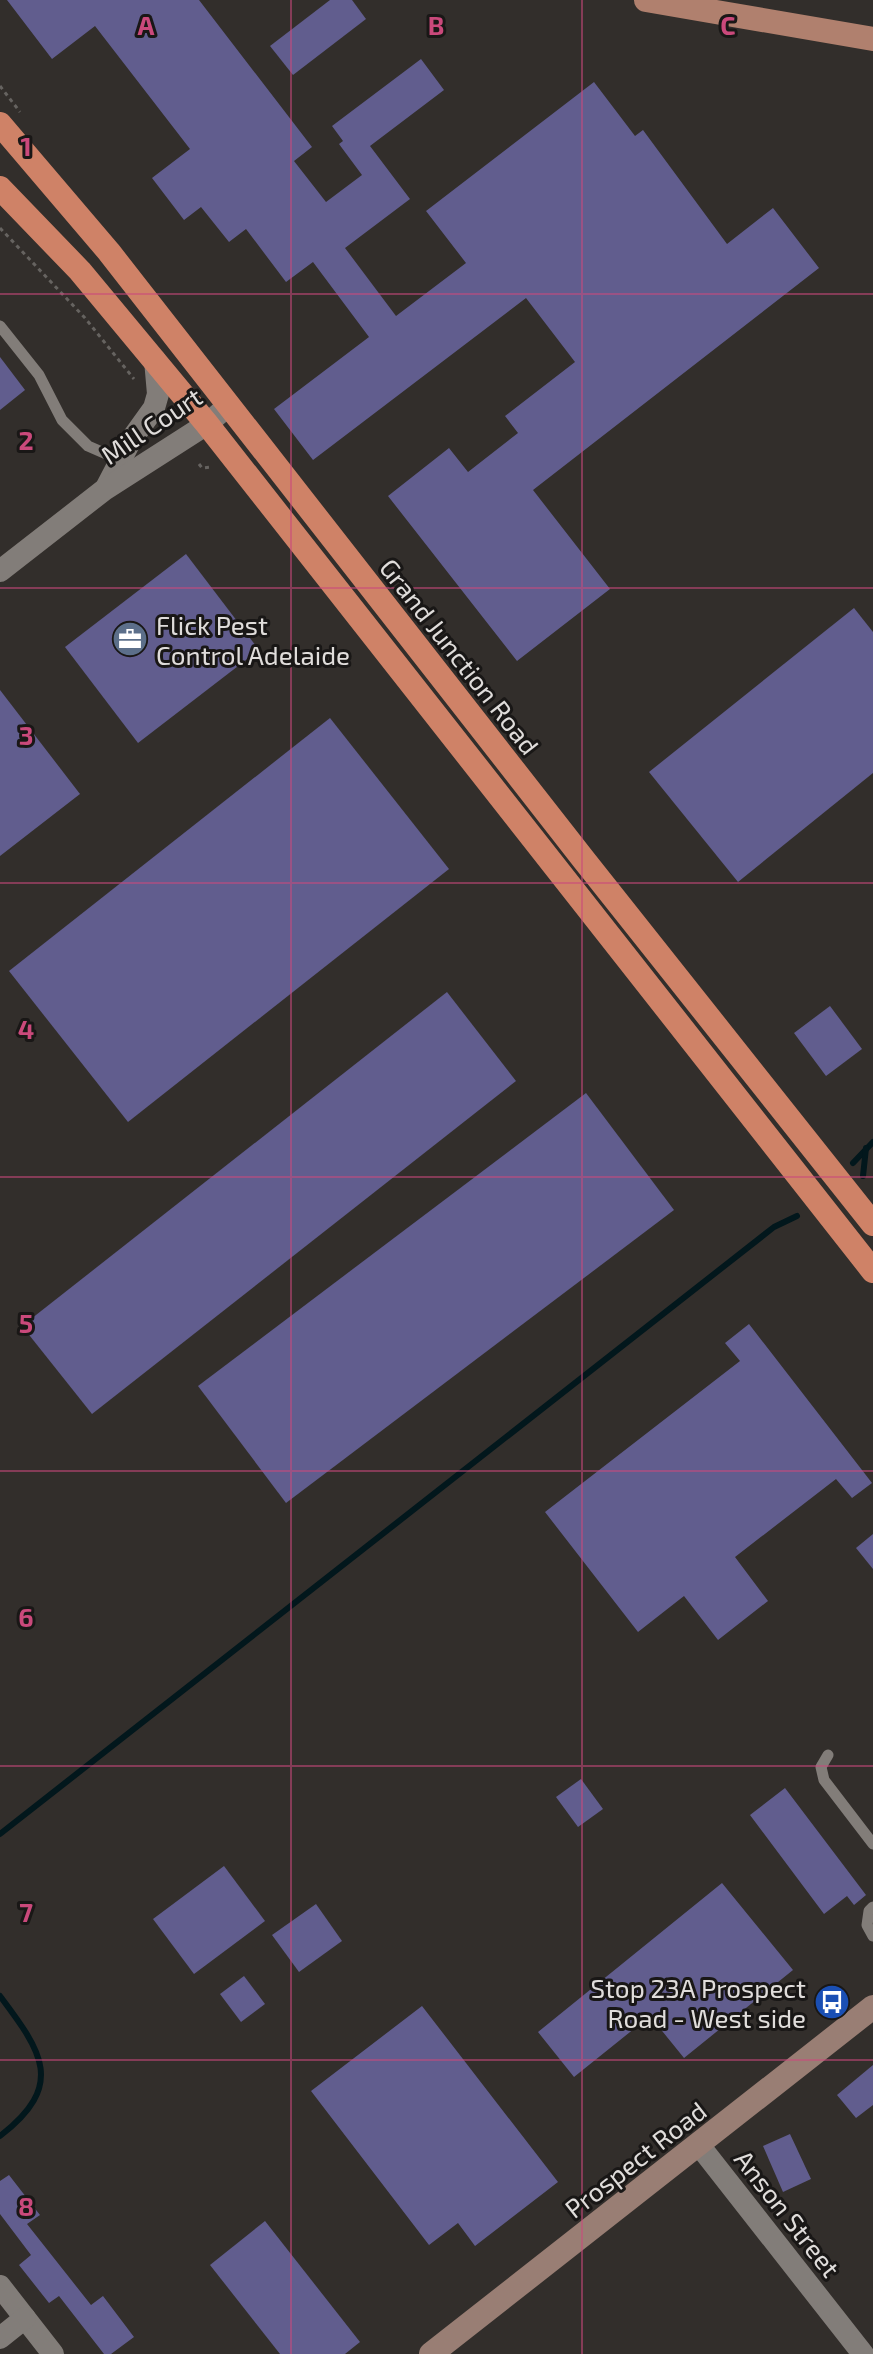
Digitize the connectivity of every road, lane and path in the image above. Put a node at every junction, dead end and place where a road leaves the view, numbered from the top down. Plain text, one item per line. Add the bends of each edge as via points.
1 (646, 0) edge
2 (873, 39) edge
3 (0, 124) edge
4 (0, 188) edge
5 (0, 228) edge
6 (0, 326) edge
7 (155, 360) junction
8 (141, 389) dead end
9 (229, 405) junction
10 (207, 424) junction
11 (120, 460) junction
12 (104, 490) junction
13 (0, 571) edge
14 (584, 860) junction
15 (564, 875) junction
16 (871, 1216) edge
17 (844, 1233) junction
18 (873, 1271) edge
19 (828, 1755) dead end
20 (873, 1844) edge
21 (873, 1907) edge
22 (873, 1936) edge
23 (873, 2007) edge
24 (699, 2145) junction
25 (0, 2286) edge
26 (25, 2318) junction
27 (0, 2338) edge
28 (53, 2354) edge
29 (431, 2354) edge
30 (863, 2354) edge

1 - 2 main road
3 - 9 highway, Grand Junction Road
4 - 7 highway, Grand Junction Road
5 - 8 path via 85,318
6 - 11 lane via 39,375 62,420 88,446
7 - 10 highway, Grand Junction Road
7 - 11 street, Mill Court via 154,408
9 - 10 street, Mill Court
9 - 14 highway, Grand Junction Road
10 - 12 street, Mill Court
10 - 15 highway, Grand Junction Road
11 - 12 street, Mill Court
12 - 13 street, Mill Court
14 - 15 highway
14 - 16 highway, Grand Junction Road
15 - 17 highway, Grand Junction Road
16 - 17 street
17 - 18 highway, Grand Junction Road
19 - 20 lane via 821,1767 824,1780
21 - 22 lane via 867,1925
23 - 24 main road, Prospect Road
24 - 29 main road, Prospect Road
24 - 30 street, Anson Street
25 - 26 street
26 - 27 street
26 - 28 street

